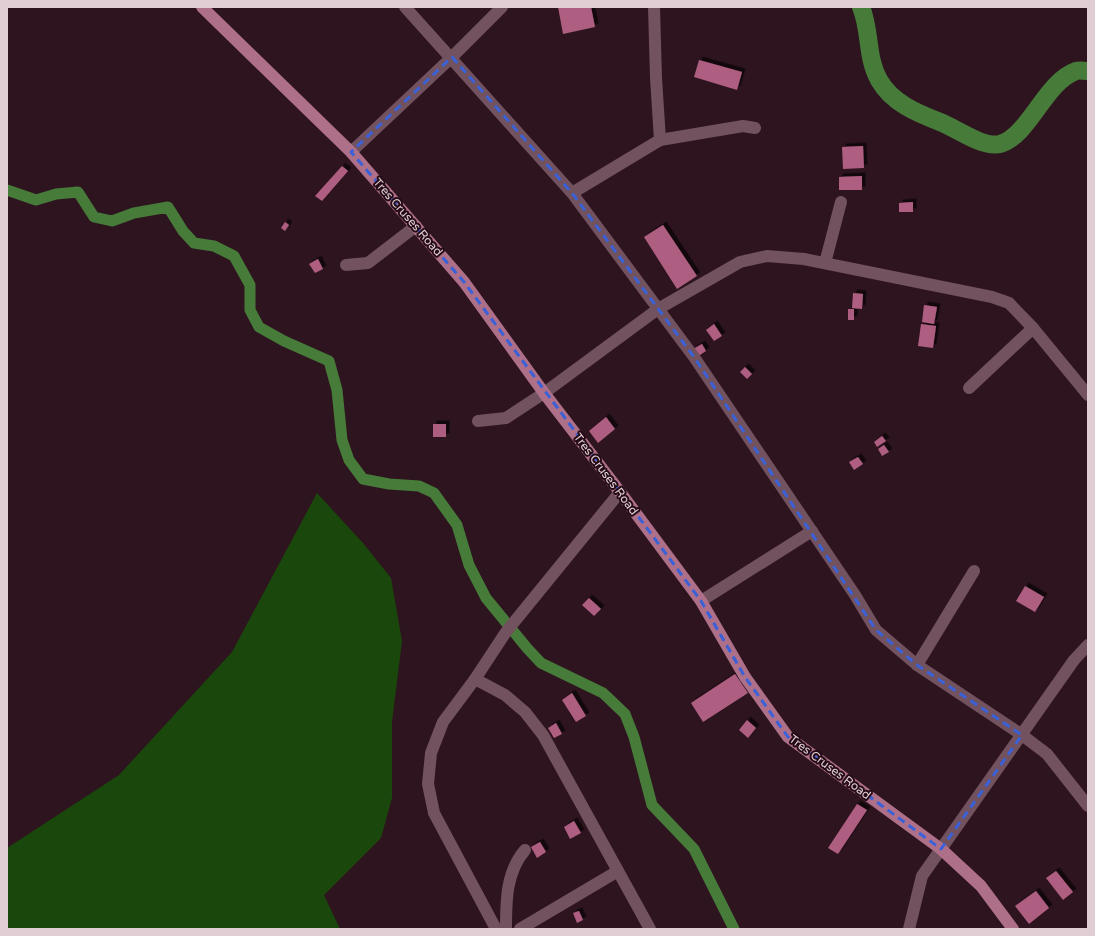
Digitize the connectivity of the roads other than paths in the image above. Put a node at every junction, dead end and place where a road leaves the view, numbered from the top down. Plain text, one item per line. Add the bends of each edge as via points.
1 (202, 7) edge
2 (405, 7) edge
3 (502, 7) edge
4 (654, 7) edge
5 (452, 57) junction
6 (755, 128) dead end
7 (660, 140) junction
8 (351, 152) junction
9 (572, 193) junction
10 (841, 202) dead end
11 (416, 226) junction
12 (825, 263) junction
13 (346, 265) dead end
14 (658, 309) junction
15 (1034, 328) junction
16 (969, 388) dead end
17 (544, 393) junction
18 (1088, 395) edge
19 (478, 421) dead end
20 (620, 492) junction
21 (812, 531) junction
22 (974, 571) dead end
23 (701, 601) junction
24 (1088, 645) edge
25 (917, 665) junction
26 (475, 679) junction
27 (1022, 735) junction
28 (1088, 806) edge
29 (525, 850) dead end
30 (941, 850) junction
31 (618, 871) junction
32 (496, 929) edge
33 (506, 929) edge
34 (520, 929) edge
35 (650, 929) edge
36 (909, 929) edge
37 (1013, 929) edge

1 - 8 main road, Tres Cruses Road
2 - 5 street
3 - 5 street
4 - 7 street
5 - 8 street
5 - 9 street
6 - 7 street via 743,126
7 - 9 street
8 - 11 main road, Tres Cruses Road
9 - 14 street
10 - 12 street
11 - 13 street via 368,263
11 - 17 main road, Tres Cruses Road via 464,282
12 - 14 street via 767,256 740,262
12 - 15 street via 992,297 1009,303
14 - 17 street
14 - 21 street via 694,357
15 - 16 street
15 - 18 street
17 - 19 street via 506,418
17 - 20 main road, Tres Cruses Road
20 - 23 main road, Tres Cruses Road
20 - 26 street via 515,620
21 - 23 street
21 - 25 street via 876,630
22 - 25 street
23 - 30 main road, Tres Cruses Road via 744,677 788,737
24 - 27 street via 1074,660
25 - 27 street
26 - 31 street via 505,695 524,712 543,735
26 - 32 street via 443,722 431,753 428,784 434,813
27 - 28 street via 1047,754
27 - 30 street
29 - 33 street via 515,865 508,888
30 - 36 street via 922,876
30 - 37 main road, Tres Cruses Road via 981,886
31 - 34 street
31 - 35 street

